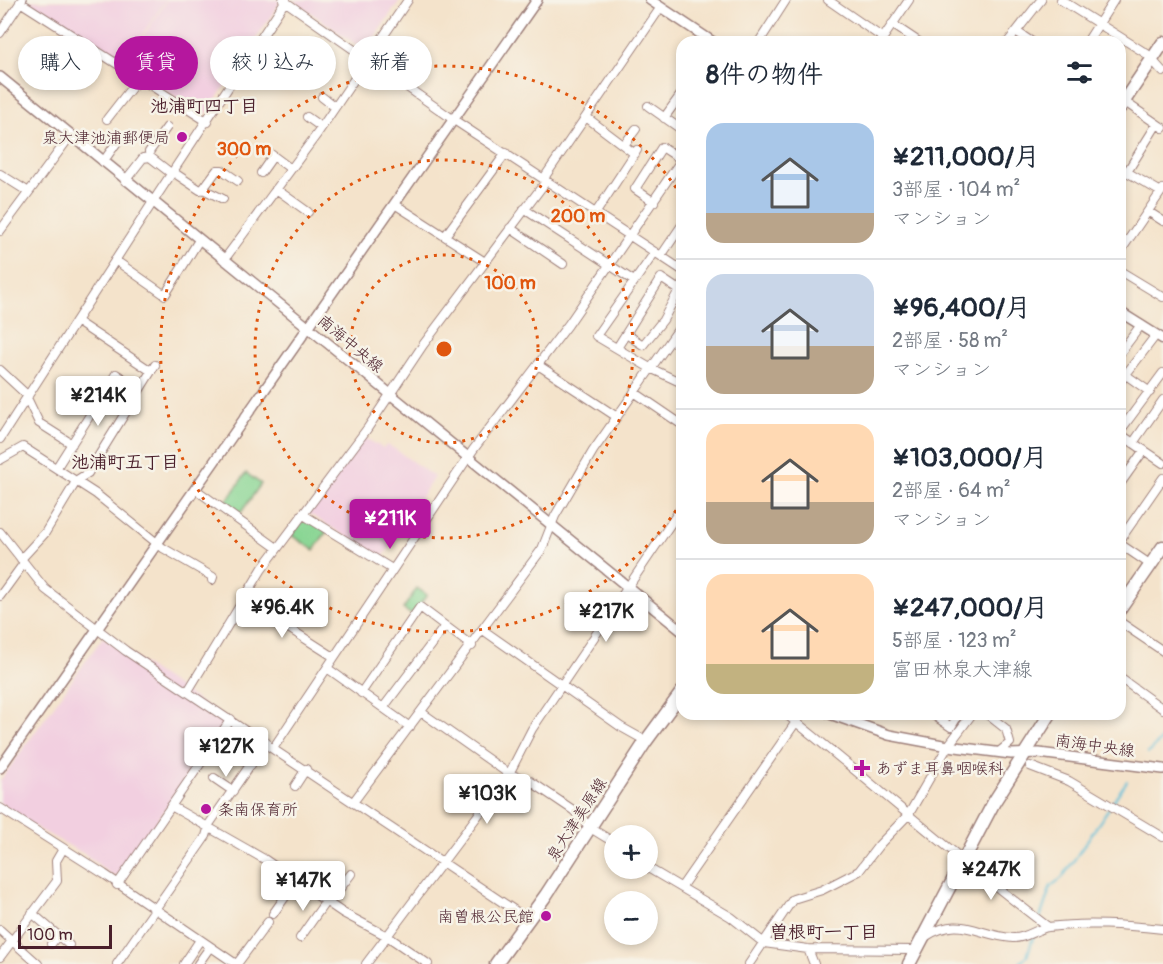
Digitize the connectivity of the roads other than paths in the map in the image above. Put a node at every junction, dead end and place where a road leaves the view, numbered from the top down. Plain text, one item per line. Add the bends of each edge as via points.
1 (285, 0) edge
2 (408, 0) edge
3 (537, 0) edge
4 (786, 0) edge
5 (828, 0) edge
6 (909, 0) edge
7 (1041, 0) edge
8 (1061, 0) edge
9 (1114, 0) edge
10 (21, 1) edge
11 (657, 3) edge
12 (892, 24) junction
13 (1099, 24) junction
14 (1017, 32) junction
15 (0, 33) edge
16 (382, 36) edge
17 (704, 36) edge
18 (763, 36) edge
19 (876, 36) edge
20 (884, 36) edge
21 (910, 36) edge
22 (1013, 36) edge
23 (1023, 36) edge
24 (1091, 36) edge
25 (1114, 36) edge
26 (1163, 43) edge
27 (1126, 44) edge
28 (348, 46) edge
29 (1152, 60) junction
30 (114, 62) edge
31 (1163, 72) edge
32 (0, 77) edge
33 (348, 87) edge
34 (130, 90) edge
35 (158, 90) edge
36 (411, 90) edge
37 (322, 97) dead end
38 (1126, 97) edge
39 (676, 101) edge
40 (1126, 105) edge
41 (648, 106) dead end
42 (335, 107) junction
43 (308, 117) dead end
44 (586, 117) junction
45 (664, 118) junction
46 (107, 119) dead end
47 (454, 120) junction
48 (208, 122) junction
49 (676, 126) edge
50 (1160, 126) edge
51 (166, 127) dead end
52 (321, 127) junction
53 (636, 129) dead end
54 (71, 135) junction
55 (120, 138) dead end
56 (624, 145) junction
57 (506, 153) junction
58 (676, 155) edge
59 (150, 157) junction
60 (103, 162) junction
61 (1126, 167) edge
62 (676, 168) edge
63 (291, 169) junction
64 (173, 173) junction
65 (261, 173) dead end
66 (1126, 173) edge
67 (0, 174) edge
68 (545, 180) junction
69 (125, 181) junction
70 (238, 181) dead end
71 (203, 189) junction
72 (276, 189) junction
73 (27, 191) junction
74 (1162, 191) edge
75 (223, 199) dead end
76 (654, 202) junction
77 (152, 203) junction
78 (396, 205) junction
79 (524, 209) junction
80 (308, 212) dead end
81 (1149, 212) junction
82 (595, 214) junction
83 (1163, 221) edge
84 (510, 228) junction
85 (0, 231) edge
86 (676, 232) edge
87 (445, 236) junction
88 (629, 236) junction
89 (1126, 239) edge
90 (199, 240) junction
91 (658, 254) junction
92 (115, 260) junction
93 (224, 260) junction
94 (485, 262) junction
95 (563, 264) dead end
96 (609, 265) junction
97 (676, 266) edge
98 (1126, 275) edge
99 (634, 281) junction
100 (1163, 284) edge
101 (676, 285) edge
102 (1160, 295) edge
103 (676, 296) edge
104 (1126, 316) edge
105 (76, 321) junction
106 (1141, 325) junction
107 (309, 327) junction
108 (676, 332) edge
109 (626, 334) junction
110 (1159, 337) edge
111 (1126, 345) edge
112 (617, 348) junction
113 (538, 365) junction
114 (650, 368) junction
115 (0, 370) edge
116 (1163, 373) edge
117 (1126, 376) edge
118 (676, 380) edge
119 (1126, 380) edge
120 (140, 389) junction
121 (634, 392) junction
122 (1150, 392) junction
123 (389, 394) junction
124 (27, 397) junction
125 (1163, 400) edge
126 (617, 417) junction
127 (676, 421) edge
128 (1126, 425) edge
129 (1126, 438) edge
130 (0, 440) edge
131 (1133, 443) junction
132 (72, 444) junction
133 (1144, 450) junction
134 (468, 458) junction
135 (0, 460) edge
136 (1163, 463) edge
137 (57, 467) junction
138 (1126, 476) edge
139 (1163, 478) edge
140 (77, 480) junction
141 (195, 489) junction
142 (302, 514) junction
143 (676, 516) edge
144 (551, 524) junction
145 (0, 532) edge
146 (1126, 533) edge
147 (158, 543) junction
148 (1126, 546) edge
149 (1163, 547) edge
150 (277, 548) junction
151 (22, 561) junction
152 (1151, 565) junction
153 (392, 569) junction
154 (212, 580) dead end
155 (627, 587) junction
156 (0, 596) edge
157 (243, 599) junction
158 (1126, 600) edge
159 (445, 626) junction
160 (676, 626) edge
161 (1126, 626) edge
162 (97, 629) junction
163 (483, 630) junction
164 (472, 646) junction
165 (1163, 651) edge
166 (334, 657) junction
167 (327, 668) junction
168 (1126, 682) edge
169 (563, 685) junction
170 (188, 691) junction
171 (362, 693) junction
172 (676, 700) edge
173 (383, 708) junction
174 (1163, 709) edge
175 (421, 712) junction
176 (231, 719) junction
177 (794, 720) edge
178 (847, 720) edge
179 (941, 720) edge
180 (955, 720) edge
181 (968, 720) edge
182 (995, 720) edge
183 (1046, 720) edge
184 (796, 722) junction
185 (410, 727) junction
186 (646, 741) junction
187 (270, 745) junction
188 (948, 746) junction
189 (231, 751) dead end
190 (1000, 751) junction
191 (1023, 754) junction
192 (251, 765) junction
193 (1030, 766) dead end
194 (0, 768) edge
195 (1163, 768) edge
196 (306, 769) junction
197 (509, 774) junction
198 (214, 778) dead end
199 (295, 786) dead end
200 (233, 790) junction
201 (354, 801) junction
202 (171, 806) junction
203 (0, 808) edge
204 (909, 814) junction
205 (209, 827) junction
206 (592, 829) junction
207 (604, 836) edge
208 (1163, 837) edge
209 (63, 849) junction
210 (963, 860) junction
211 (445, 862) junction
212 (658, 873) edge
213 (351, 874) dead end
214 (297, 880) junction
215 (117, 885) junction
216 (682, 886) junction
217 (328, 902) junction
218 (155, 911) junction
219 (32, 913) junction
220 (273, 914) dead end
221 (529, 920) junction
222 (268, 922) dead end
223 (1039, 926) junction
224 (1163, 929) edge
225 (0, 930) edge
226 (58, 935) junction
227 (387, 936) junction
228 (12, 938) junction
229 (300, 938) dead end
230 (924, 938) junction
231 (200, 940) junction
232 (764, 943) junction
233 (51, 944) dead end
234 (69, 945) dead end
235 (210, 947) junction
236 (808, 949) junction
237 (916, 950) junction
238 (0, 957) edge
239 (225, 961) edge
240 (38, 964) edge
241 (117, 964) edge
242 (184, 964) edge
243 (198, 964) edge
244 (236, 964) edge
245 (366, 964) edge
246 (428, 964) edge
247 (496, 964) edge
248 (749, 964) edge
249 (814, 964) edge
250 (909, 964) edge

1 - 28 street
1 - 48 street
2 - 16 street
3 - 47 street
4 - 18 street
5 - 19 street
6 - 12 street
7 - 14 street
8 - 13 street
9 - 13 street
10 - 15 street
10 - 30 street
11 - 17 street
11 - 44 street
12 - 20 street
12 - 21 street
13 - 24 street
13 - 25 street
14 - 22 street
14 - 23 street
26 - 29 main road
27 - 29 street
29 - 31 street
29 - 38 main road
32 - 54 street, 南海中央線
33 - 42 street
34 - 46 street
35 - 48 street
36 - 47 street
37 - 42 street
39 - 45 street
40 - 50 street
41 - 45 street
42 - 52 street
43 - 52 street
44 - 56 street
44 - 68 street
45 - 49 street
47 - 57 street
47 - 78 street
48 - 64 street
50 - 61 street
51 - 59 street via 149,152
52 - 63 street
53 - 56 street
54 - 60 street, 南海中央線
54 - 73 street
55 - 60 street
56 - 82 street via 636,152
57 - 68 street
57 - 87 street
58 - 76 street via 662,147 634,189
59 - 64 street
59 - 69 street via 143,158
60 - 69 street, 南海中央線
62 - 76 street
63 - 65 street via 270,154
63 - 72 street
64 - 71 street
64 - 77 street
66 - 74 street
67 - 73 street
68 - 79 street
68 - 82 street
69 - 77 street, 南海中央線
70 - 71 street via 217,170
71 - 75 street
72 - 80 street
72 - 93 street
73 - 85 street
74 - 81 street
76 - 88 street
77 - 90 street, 南海中央線
77 - 92 street
78 - 87 street
78 - 107 street
79 - 84 street
79 - 96 street
81 - 83 street
81 - 89 street
82 - 88 street
84 - 94 street
84 - 95 street
86 - 91 street
87 - 94 street
88 - 91 street
88 - 96 street
90 - 92 street via 165,295
90 - 93 street, 南海中央線
91 - 97 street
91 - 99 street
92 - 105 street
93 - 107 street, 南海中央線
94 - 123 street
96 - 99 street
96 - 113 street
98 - 102 street
99 - 112 street via 596,336
100 - 102 street
101 - 109 street via 661,278
103 - 109 street via 643,345
104 - 106 street
105 - 120 street via 153,368
105 - 124 street
106 - 110 street
106 - 111 street
107 - 123 street, 南海中央線
107 - 141 street
108 - 114 street
109 - 112 street
110 - 117 street
112 - 114 street
113 - 126 street
113 - 134 street
114 - 118 street
114 - 121 street
115 - 124 street
116 - 122 street
119 - 122 street
120 - 132 street via 116,374
120 - 140 street via 88,472
121 - 126 street
121 - 127 street
122 - 128 street
123 - 134 street, 南海中央線
123 - 142 street
124 - 130 street
124 - 132 street via 39,423
125 - 131 street
126 - 144 street
129 - 131 street
131 - 133 street
132 - 137 street
133 - 136 street
133 - 138 street
134 - 144 street, 南海中央線
134 - 153 street
135 - 137 street via 23,447
137 - 140 street
139 - 146 street
140 - 147 street
140 - 151 street via 45,533
141 - 147 street
141 - 150 street
142 - 150 street
142 - 153 street
143 - 155 street
144 - 155 street, 南海中央線
144 - 163 street via 542,549
145 - 151 street
147 - 154 street via 213,577
147 - 162 street
148 - 152 street
149 - 152 main road
150 - 157 street
151 - 156 street
151 - 162 street via 45,589
152 - 158 main road
153 - 166 street
155 - 160 street, 南海中央線
155 - 169 street
157 - 166 street
157 - 170 street
159 - 164 street
159 - 171 street via 420,607
159 - 173 street
161 - 165 street
162 - 170 street
162 - 194 street
163 - 164 street
163 - 169 street
164 - 175 street
166 - 167 street
167 - 171 street
167 - 187 street
168 - 174 street
169 - 186 street
169 - 197 street via 532,729
170 - 176 street
171 - 173 street
172 - 186 main road, 泉大津美原線
173 - 185 street
175 - 185 street
175 - 197 street
176 - 187 street
176 - 202 street
177 - 184 street
178 - 188 street via 889,735
179 - 180 street via 951,727
181 - 188 street
182 - 190 street via 1006,729 1010,743
183 - 191 main road
184 - 204 street
184 - 216 street
185 - 201 street
186 - 206 main road, 泉大津美原線
187 - 192 street
187 - 196 street
188 - 190 street, 南海中央線
188 - 204 street
189 - 192 street
190 - 191 street, 南海中央線
191 - 195 street, 南海中央線
191 - 210 main road
192 - 200 street
193 - 208 street via 1069,781
196 - 199 street
196 - 201 street
197 - 206 street via 539,787 573,810
197 - 211 street
198 - 200 street
200 - 205 street
201 - 211 street
202 - 205 street
202 - 215 street
203 - 209 street
204 - 210 street
204 - 232 street via 859,871 794,899
205 - 214 street
205 - 218 street
206 - 207 street
206 - 221 main road, 泉大津美原線
209 - 215 street
209 - 219 street via 56,861 57,881
210 - 223 street
210 - 230 main road
211 - 221 street
211 - 227 street
212 - 216 street
213 - 217 street
214 - 217 street
214 - 220 street
215 - 218 street
216 - 232 street
217 - 227 street
217 - 229 street via 307,923
218 - 231 street
218 - 241 street
219 - 226 street
219 - 228 street
221 - 247 main road, 泉大津美原線
222 - 244 street
223 - 224 street via 1108,923
223 - 230 street via 1014,938 955,925 935,930
225 - 228 street
226 - 233 street
226 - 234 street
227 - 245 street
227 - 246 street
228 - 238 street
228 - 240 street
230 - 237 main road
231 - 235 street
231 - 242 street
232 - 236 street
232 - 248 street
235 - 239 street
235 - 243 street
236 - 237 street
236 - 249 street
237 - 250 main road
239 - 244 street

